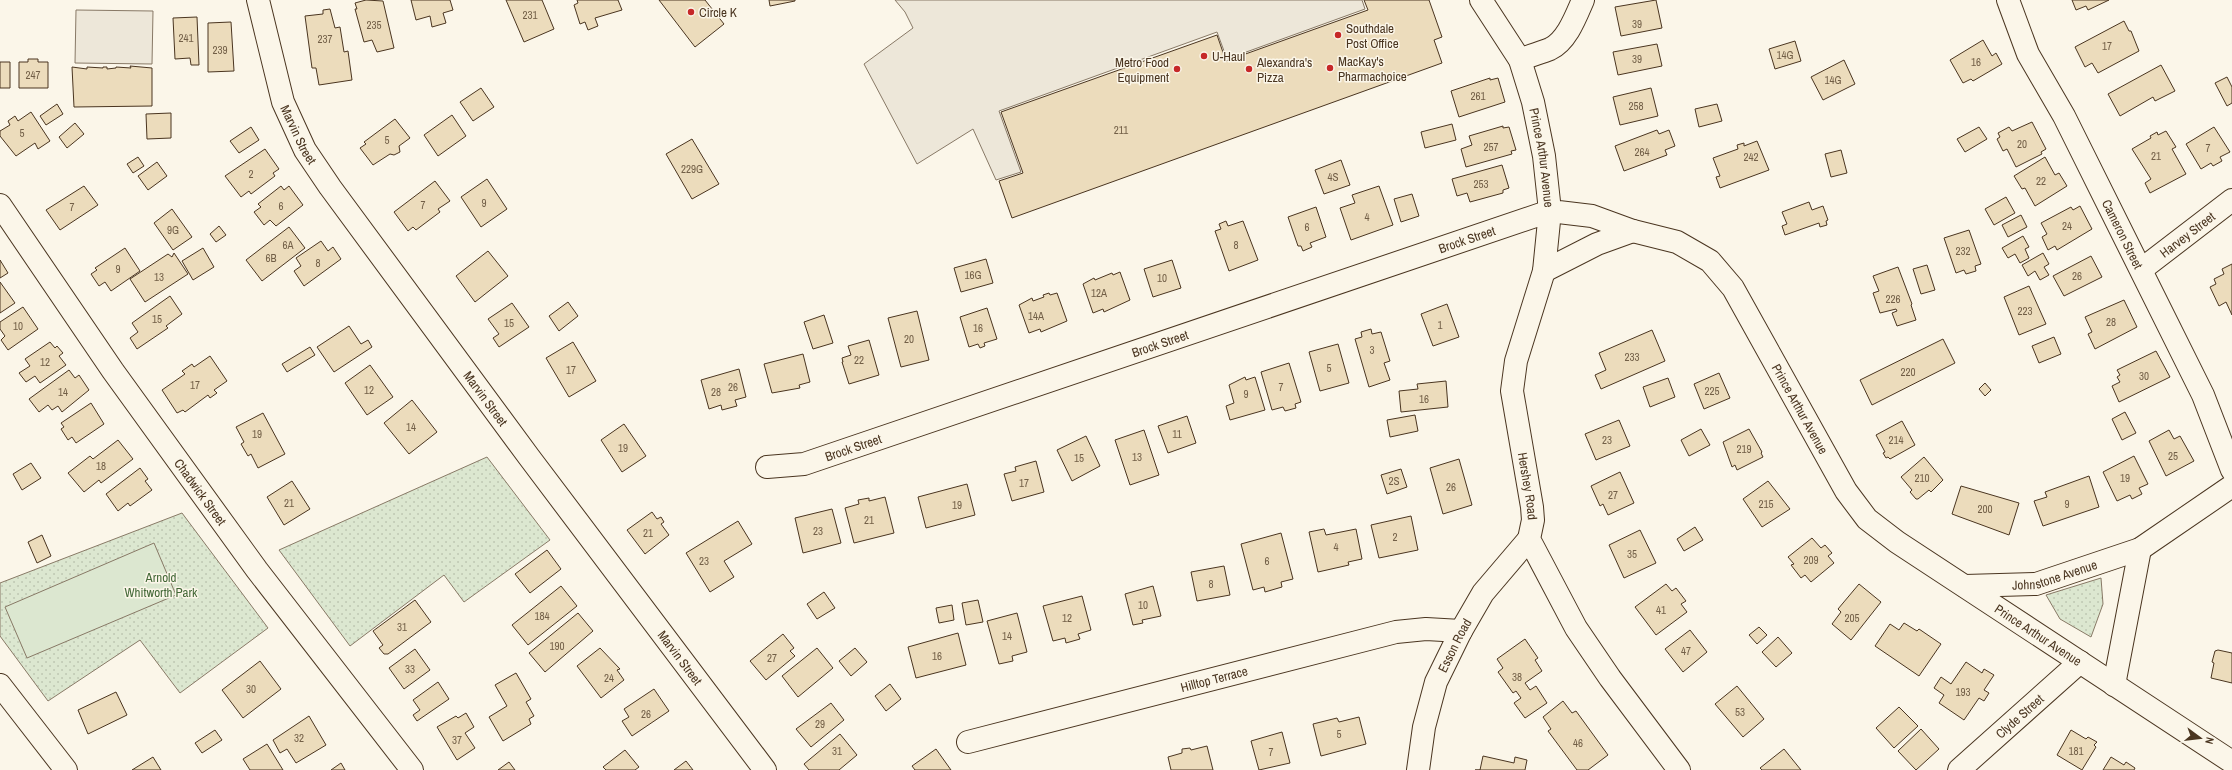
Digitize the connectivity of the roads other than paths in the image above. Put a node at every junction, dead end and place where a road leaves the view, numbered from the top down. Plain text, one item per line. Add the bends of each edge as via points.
1 (258, 0) edge
2 (1481, 0) edge
3 (1583, 0) edge
4 (2008, 0) edge
5 (1520, 60) junction
6 (2232, 200) edge
7 (0, 205) edge
8 (1550, 210) junction
9 (1633, 231) junction
10 (2142, 270) junction
11 (1544, 271) junction
12 (767, 467) dead end
13 (2232, 470) edge
14 (2232, 486) edge
15 (1529, 539) junction
16 (2140, 549) junction
17 (1965, 586) junction
18 (1461, 630) junction
19 (2080, 662) junction
20 (0, 685) edge
21 (2114, 685) junction
22 (968, 742) dead end
23 (2232, 762) edge
24 (66, 770) edge
25 (412, 770) edge
26 (765, 770) edge
27 (1418, 770) edge
28 (1679, 770) edge
29 (1959, 770) edge

1 - 26 street, Marvin Street via 283,102 305,150 524,450
2 - 5 street, Prince Arthur Avenue
3 - 5 street via 1574,21 1563,37 1551,48
4 - 10 street, Cameron Street via 2028,54 2064,116
5 - 8 street, Prince Arthur Avenue via 1535,109
6 - 10 street, Harvey Street
7 - 25 street, Chadwick Street via 113,371 257,570
8 - 9 street, Prince Arthur Avenue via 1592,216
8 - 11 street, Hershey Road
8 - 12 street, Brock Street via 804,464
9 - 11 street via 1597,244
9 - 17 street, Prince Arthur Avenue via 1677,242 1710,261 1733,288 1846,491 1863,513 1897,542
10 - 13 street, Cameron Street via 2203,395
11 - 15 street, Hershey Road via 1516,361 1512,391 1532,507 1533,520
14 - 16 street, Johnstone Avenue
15 - 18 street, Esson Road via 1483,593
15 - 28 street, Hershey Road via 1576,628
16 - 17 street, Johnstone Avenue via 2036,584
16 - 21 street
17 - 19 street, Prince Arthur Avenue
18 - 22 street, Hilltop Terrace via 1426,629 1396,632
18 - 27 street, Esson Road via 1436,682 1424,728
19 - 21 street, Prince Arthur Avenue
19 - 29 street, Clyde Street
20 - 24 street
21 - 23 street, Prince Arthur Avenue

